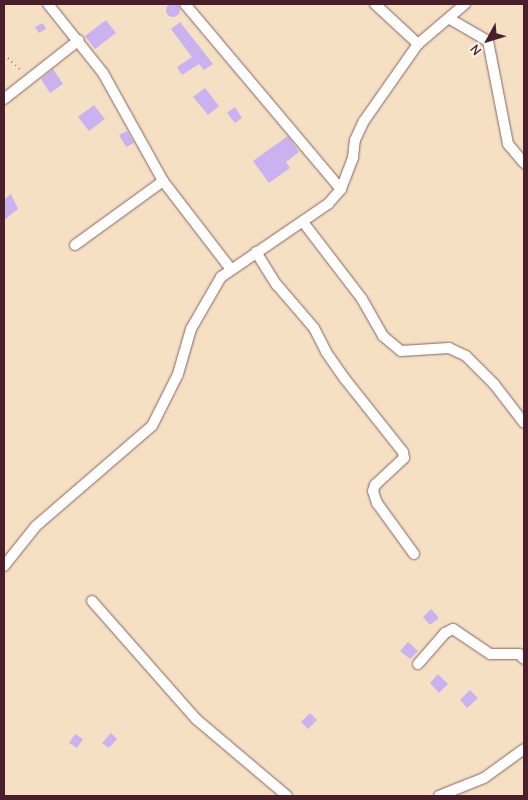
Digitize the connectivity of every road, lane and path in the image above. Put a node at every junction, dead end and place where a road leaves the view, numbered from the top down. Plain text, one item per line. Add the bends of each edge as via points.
1 (48, 4) edge
2 (185, 4) edge
3 (375, 4) edge
4 (465, 4) edge
5 (450, 19) junction
6 (79, 40) junction
7 (418, 44) junction
8 (4, 55) edge
9 (28, 77) junction
10 (4, 100) edge
11 (524, 163) edge
12 (163, 181) junction
13 (341, 189) junction
14 (303, 222) junction
15 (75, 245) dead end
16 (256, 252) junction
17 (230, 268) junction
18 (524, 423) edge
19 (414, 554) dead end
20 (4, 566) edge
21 (92, 601) dead end
22 (524, 659) edge
23 (418, 664) dead end
24 (524, 749) edge
25 (287, 796) edge
26 (439, 796) edge

1 - 6 street
2 - 13 street
3 - 7 street
4 - 5 street
5 - 7 street
5 - 11 street via 488,41 508,144
6 - 9 street
6 - 12 street via 103,72
7 - 13 street via 364,121
8 - 9 path
9 - 10 street
12 - 15 street
12 - 17 street
13 - 14 street via 328,204
14 - 16 street
14 - 18 street via 362,299 383,336 401,351 449,348 466,356 494,384
16 - 17 street
16 - 19 street via 277,285 314,328 326,352 403,452 404,458 375,485 373,492 377,504
17 - 20 street via 205,301 191,329 178,374 152,426 36,526
21 - 25 street via 196,719
22 - 23 street via 519,654 490,654 453,630 445,633
24 - 26 street via 484,778

